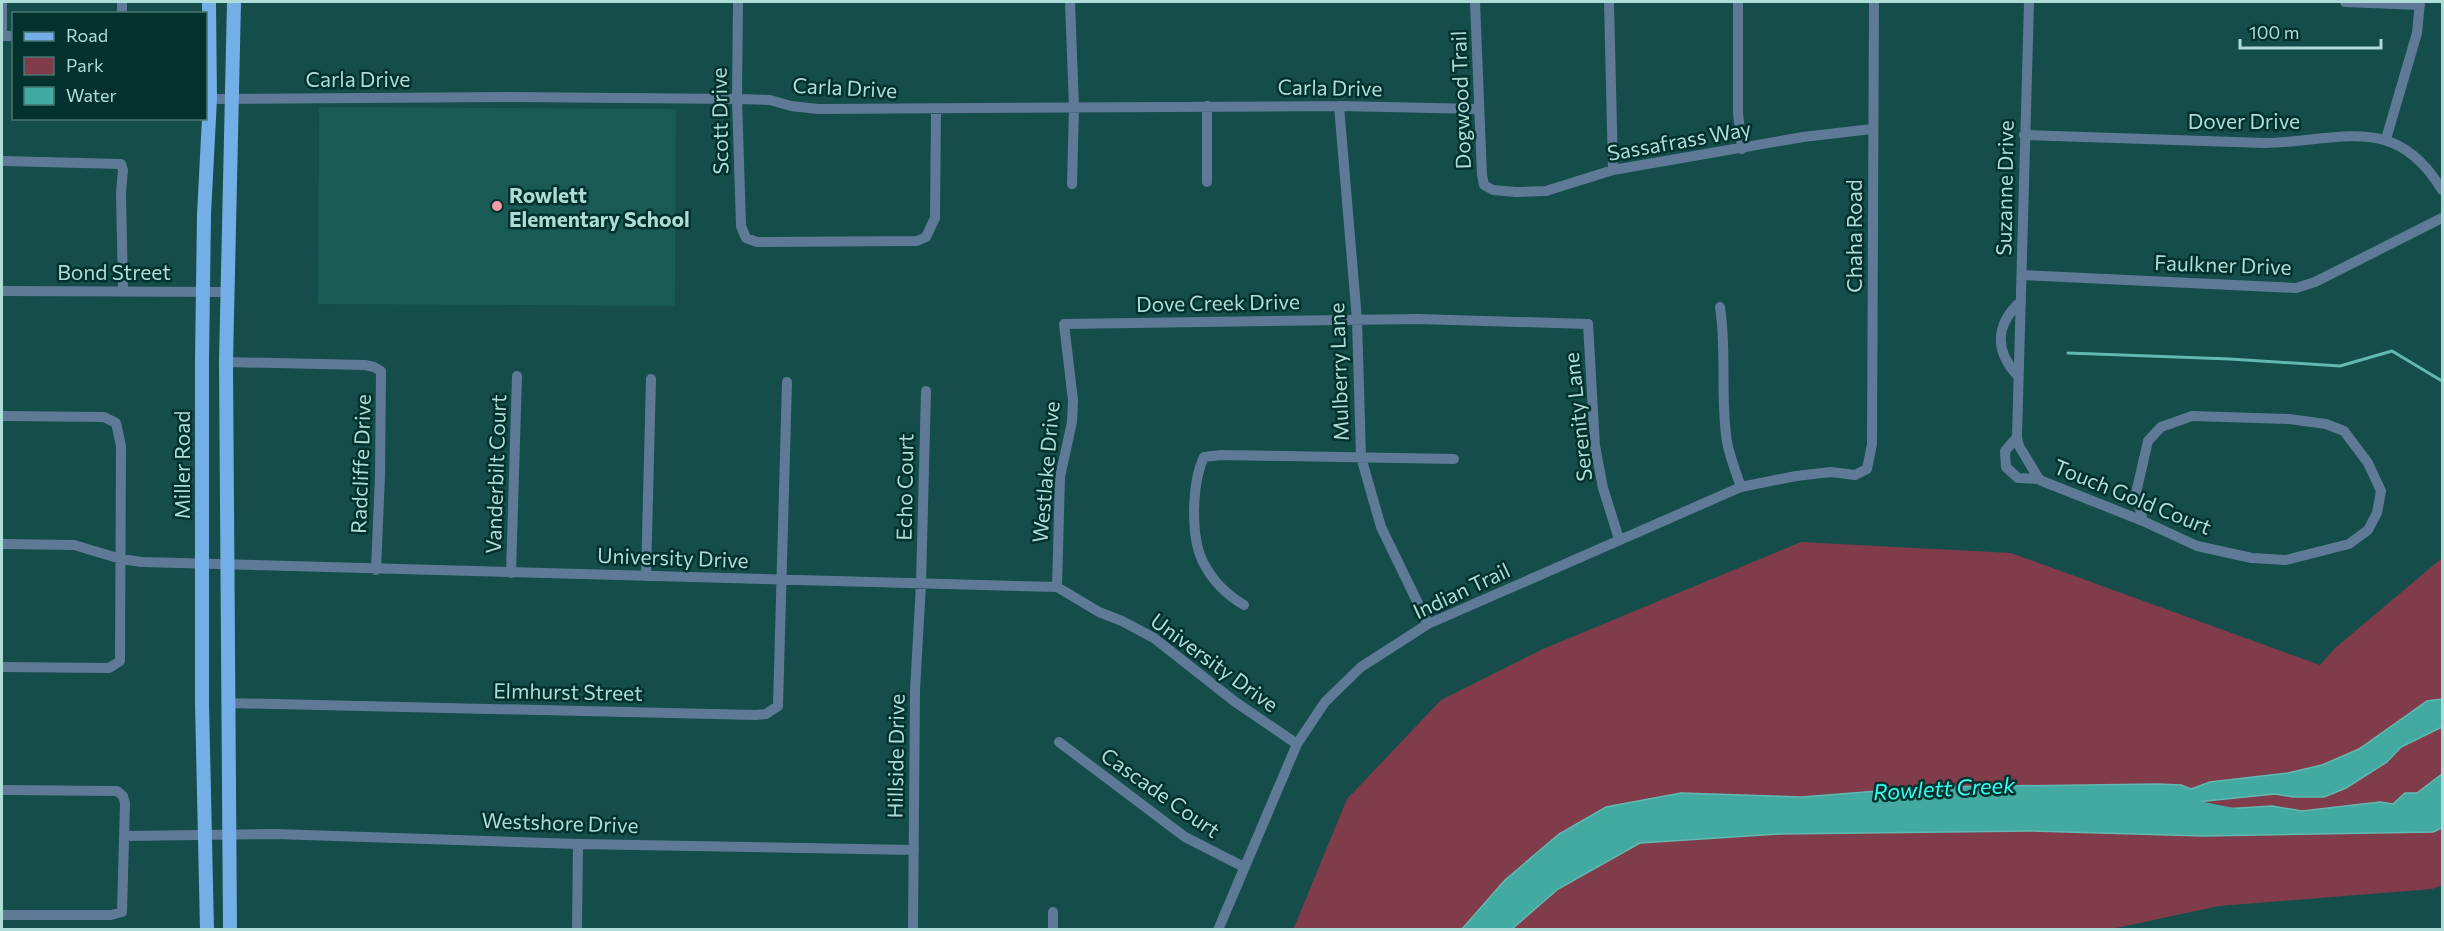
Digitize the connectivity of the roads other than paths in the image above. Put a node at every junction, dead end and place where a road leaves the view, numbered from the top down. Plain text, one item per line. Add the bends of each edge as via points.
1 (2, 2) edge
2 (209, 2) edge
3 (234, 2) edge
4 (738, 2) edge
5 (1070, 2) edge
6 (1475, 2) edge
7 (1609, 2) edge
8 (1738, 2) edge
9 (1874, 2) edge
10 (2029, 2) edge
11 (2345, 2) edge
12 (2420, 3) edge
13 (2, 36) edge
14 (207, 37) edge
15 (210, 99) junction
16 (233, 99) junction
17 (737, 99) junction
18 (1207, 106) junction
19 (1339, 106) junction
20 (1074, 107) junction
21 (936, 109) junction
22 (1478, 109) junction
23 (1872, 129) junction
24 (2024, 135) junction
25 (2386, 139) junction
26 (1742, 149) junction
27 (2, 161) edge
28 (1613, 170) junction
29 (1207, 182) dead end
30 (1072, 184) dead end
31 (1493, 190) joint
32 (2442, 190) edge
33 (2442, 218) edge
34 (2022, 275) junction
35 (123, 290) junction
36 (2, 291) edge
37 (202, 292) junction
38 (226, 292) junction
39 (2021, 300) junction
40 (1720, 307) dead end
41 (1357, 320) junction
42 (1064, 324) joint
43 (1588, 324) joint
44 (226, 363) junction
45 (2017, 375) junction
46 (517, 376) dead end
47 (651, 379) dead end
48 (787, 382) dead end
49 (926, 391) dead end
50 (2, 416) edge
51 (2017, 437) junction
52 (1361, 457) junction
53 (1454, 459) dead end
54 (1866, 469) joint
55 (2039, 479) junction
56 (1741, 487) junction
57 (2143, 521) junction
58 (1618, 539) junction
59 (2, 544) edge
60 (122, 559) junction
61 (202, 563) junction
62 (228, 564) junction
63 (376, 570) junction
64 (512, 573) junction
65 (646, 576) junction
66 (782, 580) junction
67 (921, 584) junction
68 (1057, 587) junction
69 (1244, 605) dead end
70 (1428, 624) junction
71 (2, 667) edge
72 (228, 703) junction
73 (1059, 742) dead end
74 (1297, 744) junction
75 (2, 790) edge
76 (204, 834) junction
77 (229, 834) junction
78 (125, 836) junction
79 (578, 844) junction
80 (914, 850) junction
81 (1244, 867) junction
82 (1053, 912) dead end
83 (2, 915) edge
84 (207, 930) edge
85 (230, 930) edge
86 (577, 930) edge
87 (913, 930) edge
88 (1053, 930) edge
89 (1218, 930) edge

1 - 13 street
2 - 14 main road, Miller Road
3 - 16 main road
4 - 17 street, Scott Drive
5 - 20 street
6 - 22 street, Dogwood Trail
7 - 28 street
8 - 26 street via 1738,113
9 - 23 street, Chaha Road
10 - 24 street, Suzanne Drive
11 - 12 street
12 - 25 street via 2417,33
14 - 15 main road, Miller Road
15 - 16 street, Carla Drive
15 - 37 main road, Miller Road
16 - 17 street, Carla Drive
16 - 38 main road
17 - 21 street, Carla Drive via 770,100 818,109
17 - 21 street, Scott Drive via 741,226 746,238 757,242 917,241 926,237 936,218
18 - 19 street, Carla Drive
18 - 20 street, Carla Drive
18 - 29 street
19 - 22 street, Carla Drive
19 - 41 street, Mulberry Lane
20 - 21 street, Carla Drive
20 - 30 street
22 - 31 street, Dogwood Trail via 1482,175 1484,185
23 - 26 street, Sassafrass Way via 1803,136
23 - 54 street, Chaha Road via 1872,444
24 - 25 street, Dover Drive via 2265,143 2351,135
24 - 34 street, Suzanne Drive
25 - 32 street, Dover Drive via 2420,160
26 - 28 street, Sassafrass Way
27 - 35 street via 120,164
28 - 31 street, Sassafrass Way via 1546,191
33 - 34 street, Faulkner Drive via 2296,288
34 - 39 street, Suzanne Drive
35 - 36 street, Bond Street
35 - 37 street, Bond Street
37 - 38 street, Bond Street
37 - 61 main road, Miller Road
38 - 44 main road
39 - 45 street, Suzanne Drive
39 - 45 street via 2006,316 2001,341 2003,356
40 - 56 street via 1727,444
41 - 42 street, Dove Creek Drive
41 - 43 street, Dove Creek Drive
41 - 52 street, Mulberry Lane
42 - 68 street, Westlake Drive via 1073,400 1060,477
43 - 58 street, Serenity Lane via 1595,446
44 - 62 main road
44 - 63 street, Radcliffe Drive via 364,365 381,371
45 - 51 street, Touch Gold Court
46 - 64 street, Vanderbilt Court
47 - 65 street
48 - 66 street
49 - 67 street, Echo Court
50 - 60 street via 104,417 116,423 122,446
51 - 55 street, Touch Gold Court
51 - 55 street via 2005,450 2006,467 2018,478
52 - 53 street
52 - 69 street via 1204,457 1195,494 1202,560 1232,598
52 - 70 street, Mulberry Lane via 1381,527
54 - 56 street, Indian Trail via 1855,475 1831,472
55 - 57 street, Touch Gold Court
56 - 58 street, Indian Trail
57 - 57 street, Touch Gold Court via 2197,546 2252,558 2286,560 2349,544 2368,530 2377,513 2381,491 2368,463 2344,431 2326,424 2289,419 2192,416 2161,427 2148,441 2136,493
58 - 70 street, Indian Trail
59 - 60 street, University Drive via 74,545
60 - 61 street, University Drive
60 - 71 street via 121,654 117,665
61 - 62 street, University Drive
61 - 76 main road, Miller Road
62 - 63 street, University Drive
62 - 72 main road
63 - 64 street, University Drive
64 - 65 street, University Drive
65 - 66 street, University Drive
66 - 67 street, University Drive
66 - 72 street, Elmhurst Street via 778,705 766,714
67 - 68 street, University Drive
67 - 80 street, Hillside Drive via 915,690
68 - 74 street, University Drive via 1154,638 1233,701
70 - 74 street, Indian Trail via 1361,667 1325,702
72 - 77 main road
73 - 81 street, Cascade Court via 1185,837
74 - 81 street, Indian Trail
75 - 78 street via 120,792 125,803
76 - 77 street, Westshore Drive
76 - 78 street, Westshore Drive
76 - 84 main road, Miller Road
77 - 79 street, Westshore Drive
77 - 85 main road
78 - 83 street via 122,912
79 - 80 street, Westshore Drive
79 - 86 street
80 - 87 street, Hillside Drive
81 - 89 street, Indian Trail
82 - 88 street

